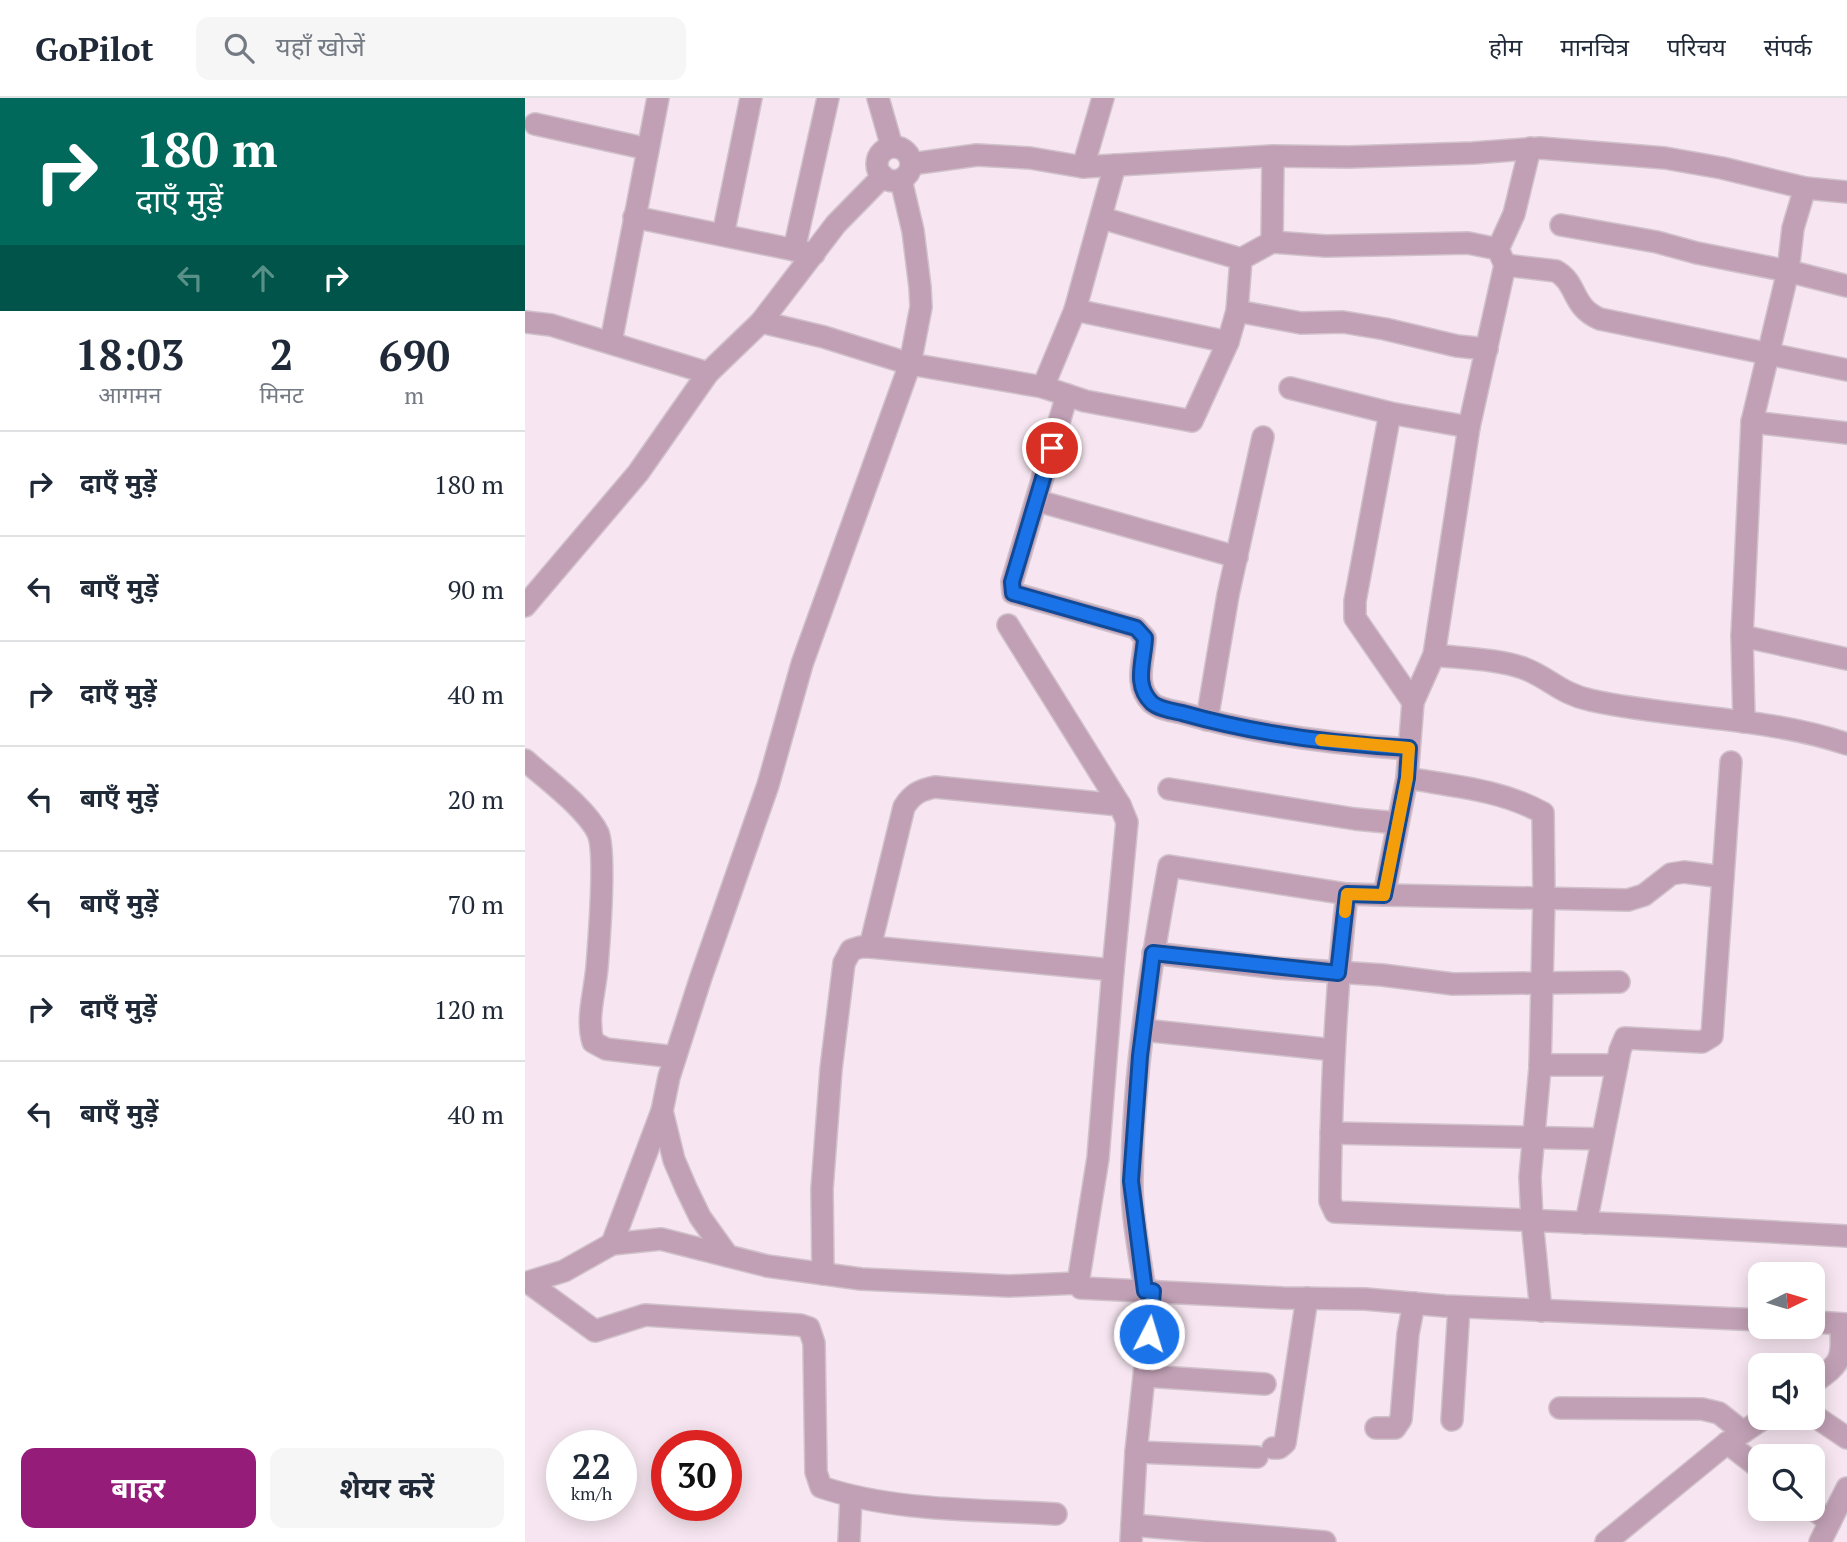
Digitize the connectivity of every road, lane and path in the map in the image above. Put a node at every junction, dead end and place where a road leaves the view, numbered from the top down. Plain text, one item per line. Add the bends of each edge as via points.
1 (658, 98) edge
2 (751, 98) edge
3 (828, 98) edge
4 (878, 98) edge
5 (1103, 98) edge
6 (535, 124) dead end
7 (892, 147) junction
8 (1530, 148) junction
9 (648, 149) junction
10 (1273, 156) junction
11 (1115, 165) junction
12 (1083, 167) junction
13 (898, 173) junction
14 (1804, 188) junction
15 (1847, 192) edge
16 (634, 217) junction
17 (1102, 218) junction
18 (1561, 225) dead end
19 (723, 235) junction
20 (1272, 242) junction
21 (804, 252) junction
22 (1501, 257) junction
23 (1241, 259) junction
24 (1788, 271) junction
25 (1847, 286) edge
26 (1075, 310) junction
27 (1237, 311) junction
28 (525, 322) edge
29 (761, 322) junction
30 (611, 342) junction
31 (1228, 342) junction
32 (1487, 349) junction
33 (1768, 352) junction
34 (910, 364) junction
35 (1847, 370) edge
36 (708, 373) junction
37 (1043, 387) junction
38 (1290, 388) dead end
39 (1067, 395) junction
40 (1390, 413) junction
41 (1752, 422) junction
42 (1469, 427) junction
43 (1847, 433) edge
44 (1263, 437) dead end
45 (1038, 501) junction
46 (1237, 557) junction
47 (525, 606) edge
48 (1008, 625) dead end
49 (1742, 636) junction
50 (1434, 655) junction
51 (1847, 659) edge
52 (1413, 702) junction
53 (1207, 720) junction
54 (1744, 722) junction
55 (1847, 744) edge
56 (1409, 748) junction
57 (525, 760) edge
58 (1731, 762) dead end
59 (1407, 778) junction
60 (1169, 789) dead end
61 (1120, 805) junction
62 (1397, 823) junction
63 (1723, 877) junction
64 (1347, 894) junction
65 (1384, 895) junction
66 (1544, 897) junction
67 (870, 947) junction
68 (1153, 953) junction
69 (1113, 970) junction
70 (1338, 973) junction
71 (1619, 982) dead end
72 (1541, 983) junction
73 (1143, 1030) junction
74 (1334, 1050) junction
75 (675, 1057) junction
76 (1540, 1065) junction
77 (1617, 1065) junction
78 (662, 1111) junction
79 (1331, 1133) junction
80 (1532, 1136) junction
81 (1602, 1139) junction
82 (1532, 1221) junction
83 (1586, 1223) junction
84 (1847, 1236) edge
85 (613, 1244) junction
86 (728, 1256) junction
87 (823, 1274) junction
88 (527, 1283) edge
89 (1078, 1283) junction
90 (1149, 1291) junction
91 (1307, 1298) junction
92 (1414, 1303) junction
93 (1459, 1307) junction
94 (1541, 1311) junction
95 (1748, 1319) edge
96 (1825, 1323) edge
97 (1844, 1324) edge
98 (1825, 1374) edge
99 (1146, 1376) junction
100 (1265, 1384) dead end
101 (1560, 1408) dead end
102 (1452, 1420) dead end
103 (1825, 1423) edge
104 (1376, 1428) dead end
105 (1748, 1429) edge
106 (1735, 1438) junction
107 (1847, 1438) edge
108 (1136, 1452) junction
109 (1748, 1454) edge
110 (1847, 1488) edge
111 (851, 1497) junction
112 (1056, 1514) dead end
113 (1825, 1518) edge
114 (1830, 1522) junction
115 (1131, 1533) edge
116 (849, 1542) edge
117 (1325, 1542) edge
118 (1606, 1542) edge
119 (1820, 1542) edge

1 - 9 street
2 - 19 street
3 - 21 street
4 - 7 street
5 - 12 street
6 - 9 street
7 - 13 street via 905,151
7 - 13 street via 879,156 877,167
8 - 10 street
8 - 14 street via 1665,158
8 - 22 street
9 - 16 street
10 - 11 street
10 - 20 street
11 - 12 street
11 - 17 street
12 - 13 street via 977,155
13 - 21 street
13 - 34 street via 921,287
14 - 15 street
14 - 24 street
16 - 19 street
16 - 30 street
17 - 23 street
17 - 26 street
18 - 24 street
19 - 21 street
20 - 22 street via 1326,246 1468,243
20 - 23 street
21 - 29 street
22 - 32 street
22 - 33 street via 1562,274 1581,307 1600,319
23 - 27 street
24 - 25 street
24 - 33 street
26 - 31 street
26 - 37 street
27 - 31 street
27 - 32 street via 1301,323 1343,322
28 - 30 street
29 - 34 street
29 - 36 street
30 - 36 street
31 - 39 street via 1192,421
32 - 42 street
33 - 35 street
33 - 41 street
34 - 37 street
34 - 75 street via 802,664 768,785
36 - 47 street via 638,473
37 - 39 street
38 - 40 street
39 - 45 street
40 - 42 street
40 - 52 street via 1355,618
41 - 43 street
41 - 49 street
42 - 50 street
44 - 46 street
45 - 46 street
45 - 53 street via 1012,582 1013,593 1136,628 1145,638 1143,691 1154,705
46 - 53 street
48 - 61 street
49 - 51 street
49 - 54 street
50 - 52 street
50 - 54 street via 1520,666 1558,689 1591,700
52 - 56 street
53 - 56 street via 1296,737
54 - 55 street via 1801,730
56 - 59 street
57 - 75 street via 566,796 598,833 602,855 590,1020 593,1042 606,1049
58 - 63 street
59 - 62 street
59 - 66 street via 1478,790 1543,813
60 - 62 street
61 - 67 street via 935,787 921,790 904,807
61 - 69 street via 1127,835
62 - 65 street
63 - 66 street via 1671,874 1644,895 1628,900
63 - 77 street via 1712,1036 1702,1042 1625,1038
64 - 65 street
64 - 68 street via 1169,866
64 - 70 street
65 - 66 street
66 - 72 street
67 - 69 street
67 - 87 street via 851,950 844,963 823,1175
68 - 70 street
68 - 73 street
69 - 89 street via 1098,1157
70 - 72 street via 1453,984
70 - 74 street
71 - 72 street
72 - 76 street
73 - 74 street
73 - 90 street via 1131,1181
74 - 79 street
75 - 78 street
76 - 77 street
76 - 80 street
77 - 81 street
78 - 85 street
78 - 86 street via 685,1188
79 - 80 street
79 - 82 street via 1330,1201 1335,1212
80 - 81 street
80 - 82 street
81 - 83 street
82 - 83 street
82 - 94 street
83 - 84 street
85 - 86 street via 660,1239
85 - 88 street via 564,1271
86 - 87 street
87 - 89 street via 1009,1286
88 - 111 street via 595,1331 645,1315 809,1328 814,1343 816,1472 821,1487
89 - 90 street via 1081,1288
90 - 91 street
90 - 99 street
91 - 92 street
91 - 108 street via 1285,1443 1265,1452
92 - 93 street
92 - 104 street via 1401,1419 1395,1428
93 - 94 street
93 - 102 street
94 - 95 street
96 - 97 street
97 - 98 street via 1842,1352 1837,1364
99 - 100 street
99 - 108 street
101 - 106 street via 1702,1409 1719,1413
103 - 107 street
105 - 106 street
106 - 109 street
106 - 118 street
108 - 115 street
110 - 114 street
111 - 112 street
111 - 116 street
113 - 114 street
114 - 119 street
115 - 117 street

